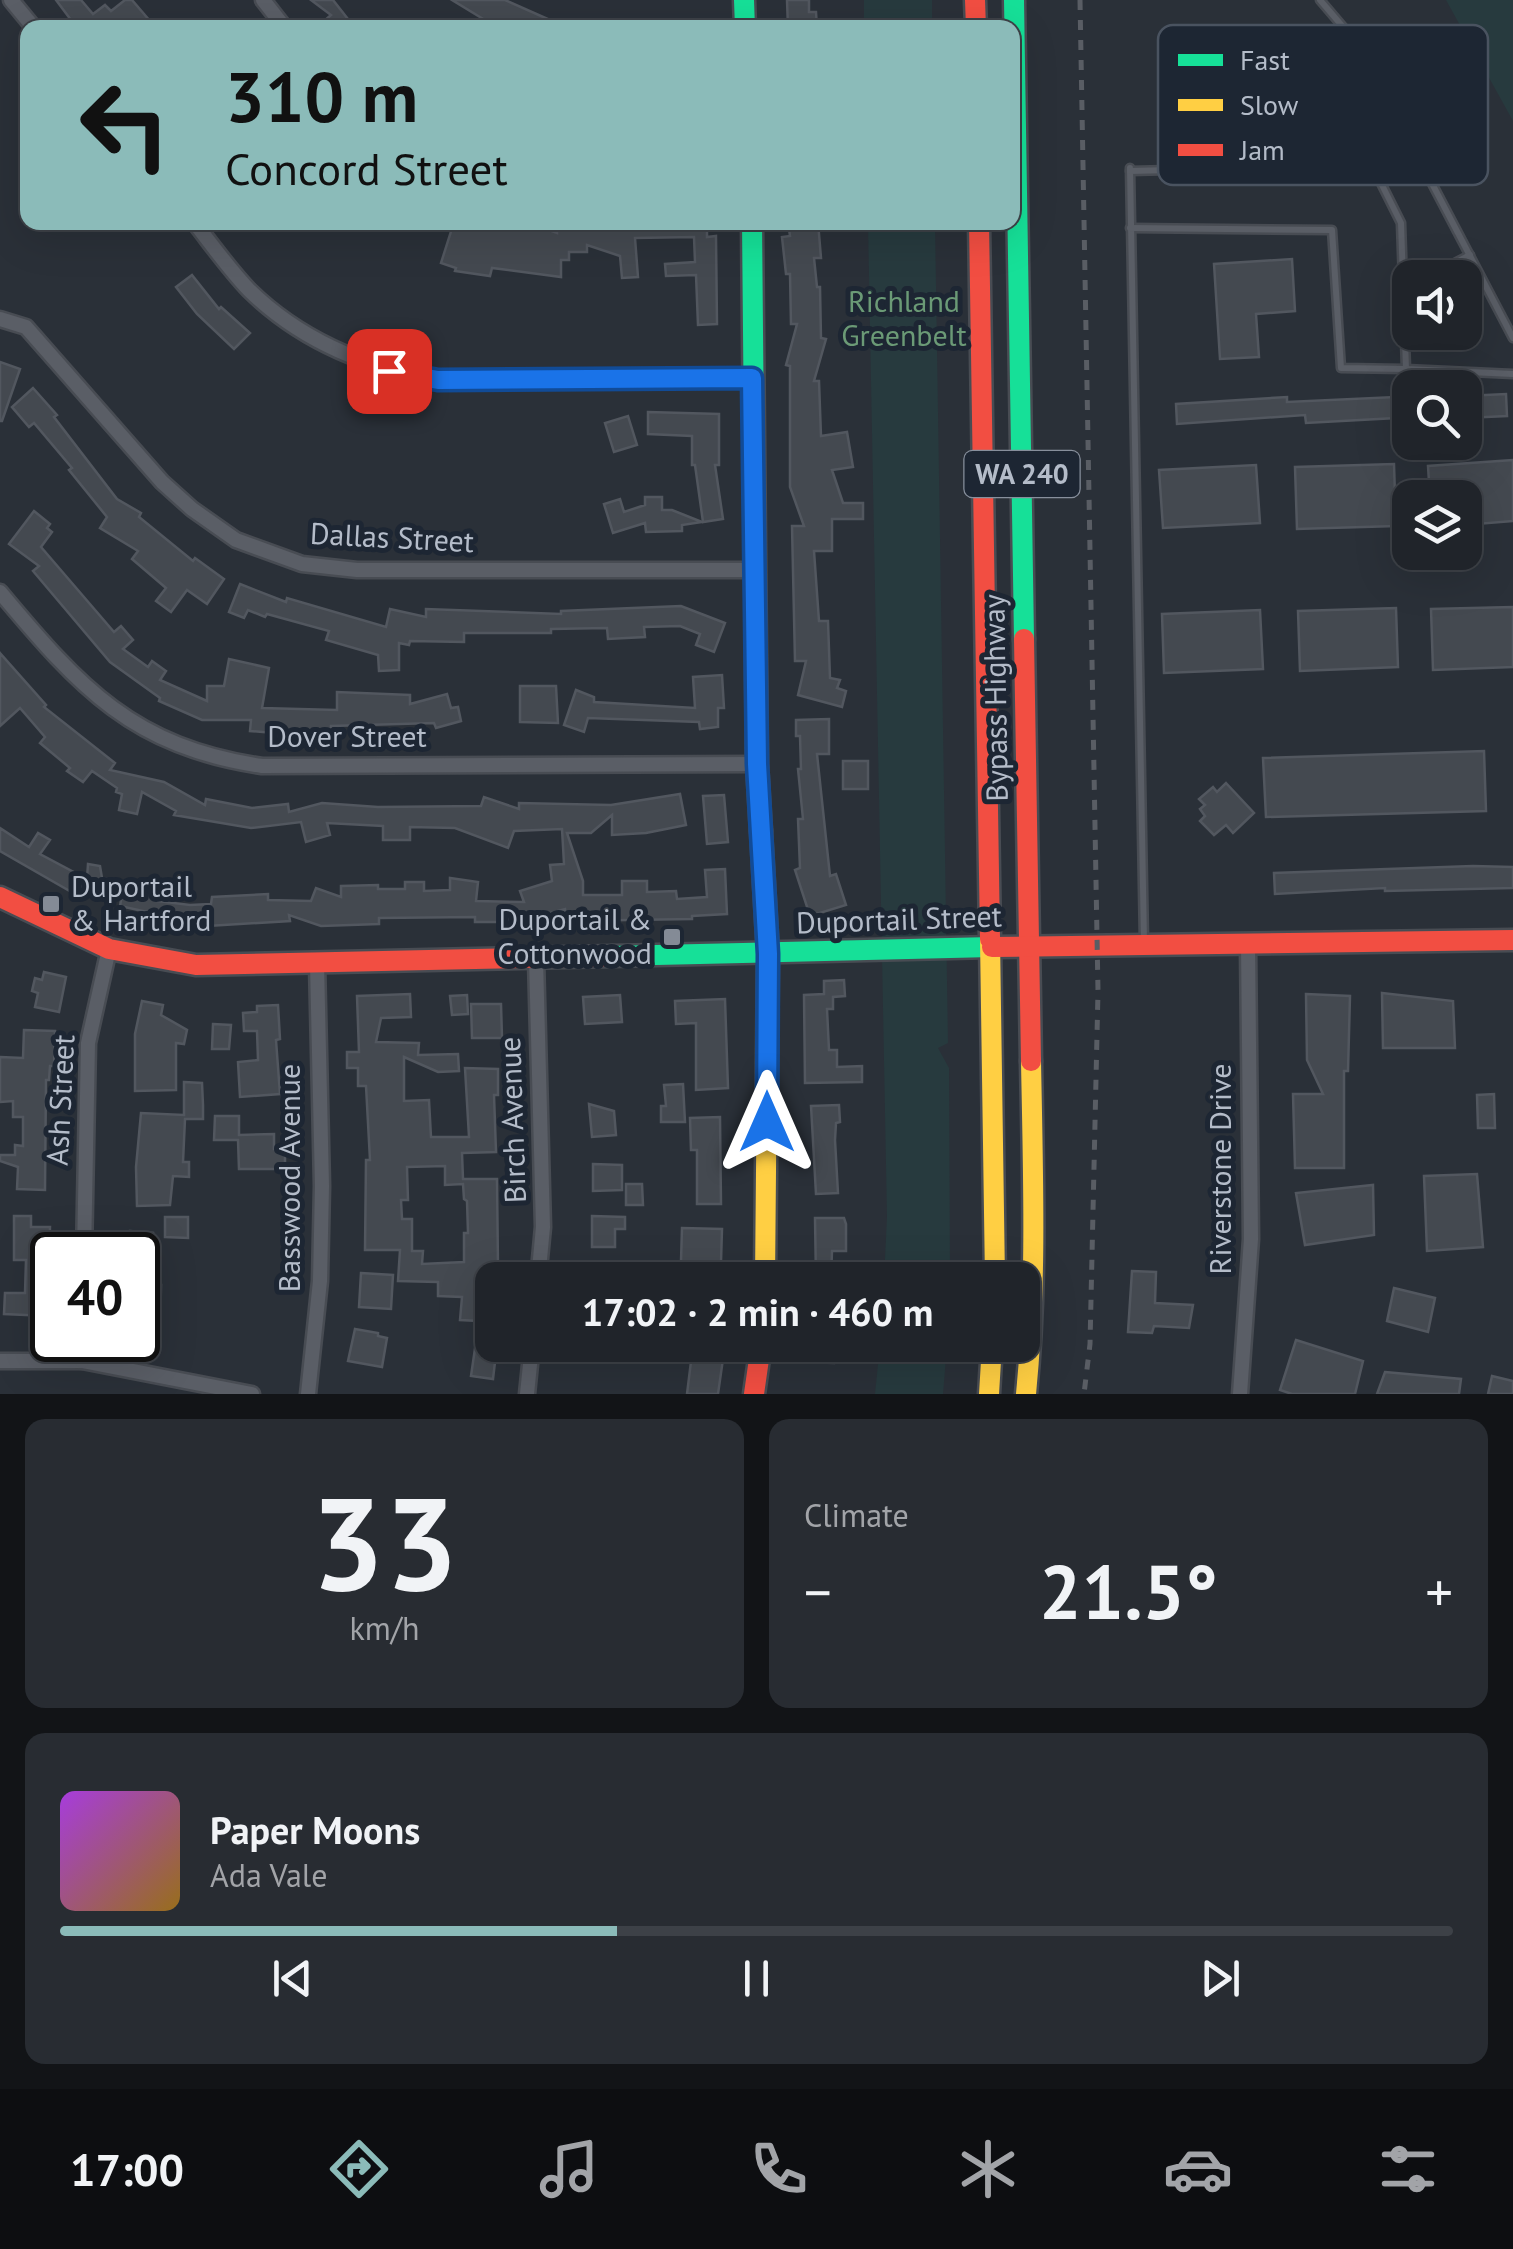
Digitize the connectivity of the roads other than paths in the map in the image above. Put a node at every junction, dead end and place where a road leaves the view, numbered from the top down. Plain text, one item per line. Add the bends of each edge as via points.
1 (11, 0) edge
2 (263, 0) edge
3 (1320, 0) edge
4 (27, 20) edge
5 (279, 20) edge
6 (1341, 25) edge
7 (1158, 169) edge
8 (1382, 185) edge
9 (1433, 185) edge
10 (1130, 228) junction
11 (200, 230) edge
12 (752, 230) edge
13 (979, 230) edge
14 (1018, 230) edge
15 (1470, 255) junction
16 (1402, 260) edge
17 (1460, 260) edge
18 (0, 320) edge
19 (1513, 338) edge
20 (1405, 350) edge
21 (1406, 369) junction
22 (1513, 374) edge
23 (752, 378) junction
24 (756, 570) junction
25 (0, 592) edge
26 (757, 764) junction
27 (0, 897) edge
28 (1513, 940) edge
29 (1248, 944) junction
30 (1144, 945) junction
31 (992, 947) junction
32 (1030, 947) junction
33 (110, 949) junction
34 (768, 954) junction
35 (536, 959) junction
36 (317, 963) junction
37 (84, 1232) edge
38 (540, 1262) edge
39 (765, 1262) edge
40 (995, 1262) edge
41 (0, 1361) edge
42 (30, 1361) edge
43 (87, 1362) edge
44 (531, 1362) edge
45 (759, 1362) edge
46 (991, 1362) edge
47 (252, 1394) edge
48 (308, 1394) edge
49 (528, 1394) edge
50 (754, 1394) edge
51 (989, 1394) edge
52 (1026, 1394) edge
53 (1240, 1394) edge

1 - 4 street
2 - 5 street
3 - 6 lane
7 - 10 lane via 1130,170
8 - 16 lane via 1401,222
9 - 15 lane
10 - 21 lane via 1332,230 1341,368
10 - 30 lane
11 - 23 street via 249,290 293,326 389,371 438,380
12 - 23 main road
13 - 31 main road, Bypass Highway / WA 240
14 - 32 main road, Bypass Highway / WA 240
15 - 17 lane
15 - 19 lane
18 - 24 street, Dallas Street via 26,326 192,509 236,540 302,564 357,570
20 - 21 lane
21 - 22 lane
23 - 24 main road
24 - 26 main road
25 - 26 street, Dover Street via 104,704 156,736 223,760 262,766
26 - 34 main road
27 - 33 main road, Duportail Street
28 - 29 main road, Duportail Street
29 - 30 main road, Duportail Street
29 - 53 street, Riverstone Drive via 1251,1239
30 - 32 main road, Duportail Street
31 - 32 main road, Duportail Street
31 - 34 main road, Duportail Street
31 - 40 main road, Bypass Highway / WA 240
32 - 52 main road, Bypass Highway / WA 240 via 1034,1231
33 - 36 main road, Duportail Street via 196,964
33 - 37 street, Ash Street via 88,1043
34 - 35 main road, Duportail Street
34 - 39 main road
35 - 36 main road, Duportail Street
35 - 38 street, Birch Avenue
36 - 48 street, Basswood Avenue via 320,1280
41 - 42 street
43 - 47 street
44 - 49 street
45 - 50 main road
46 - 51 main road

